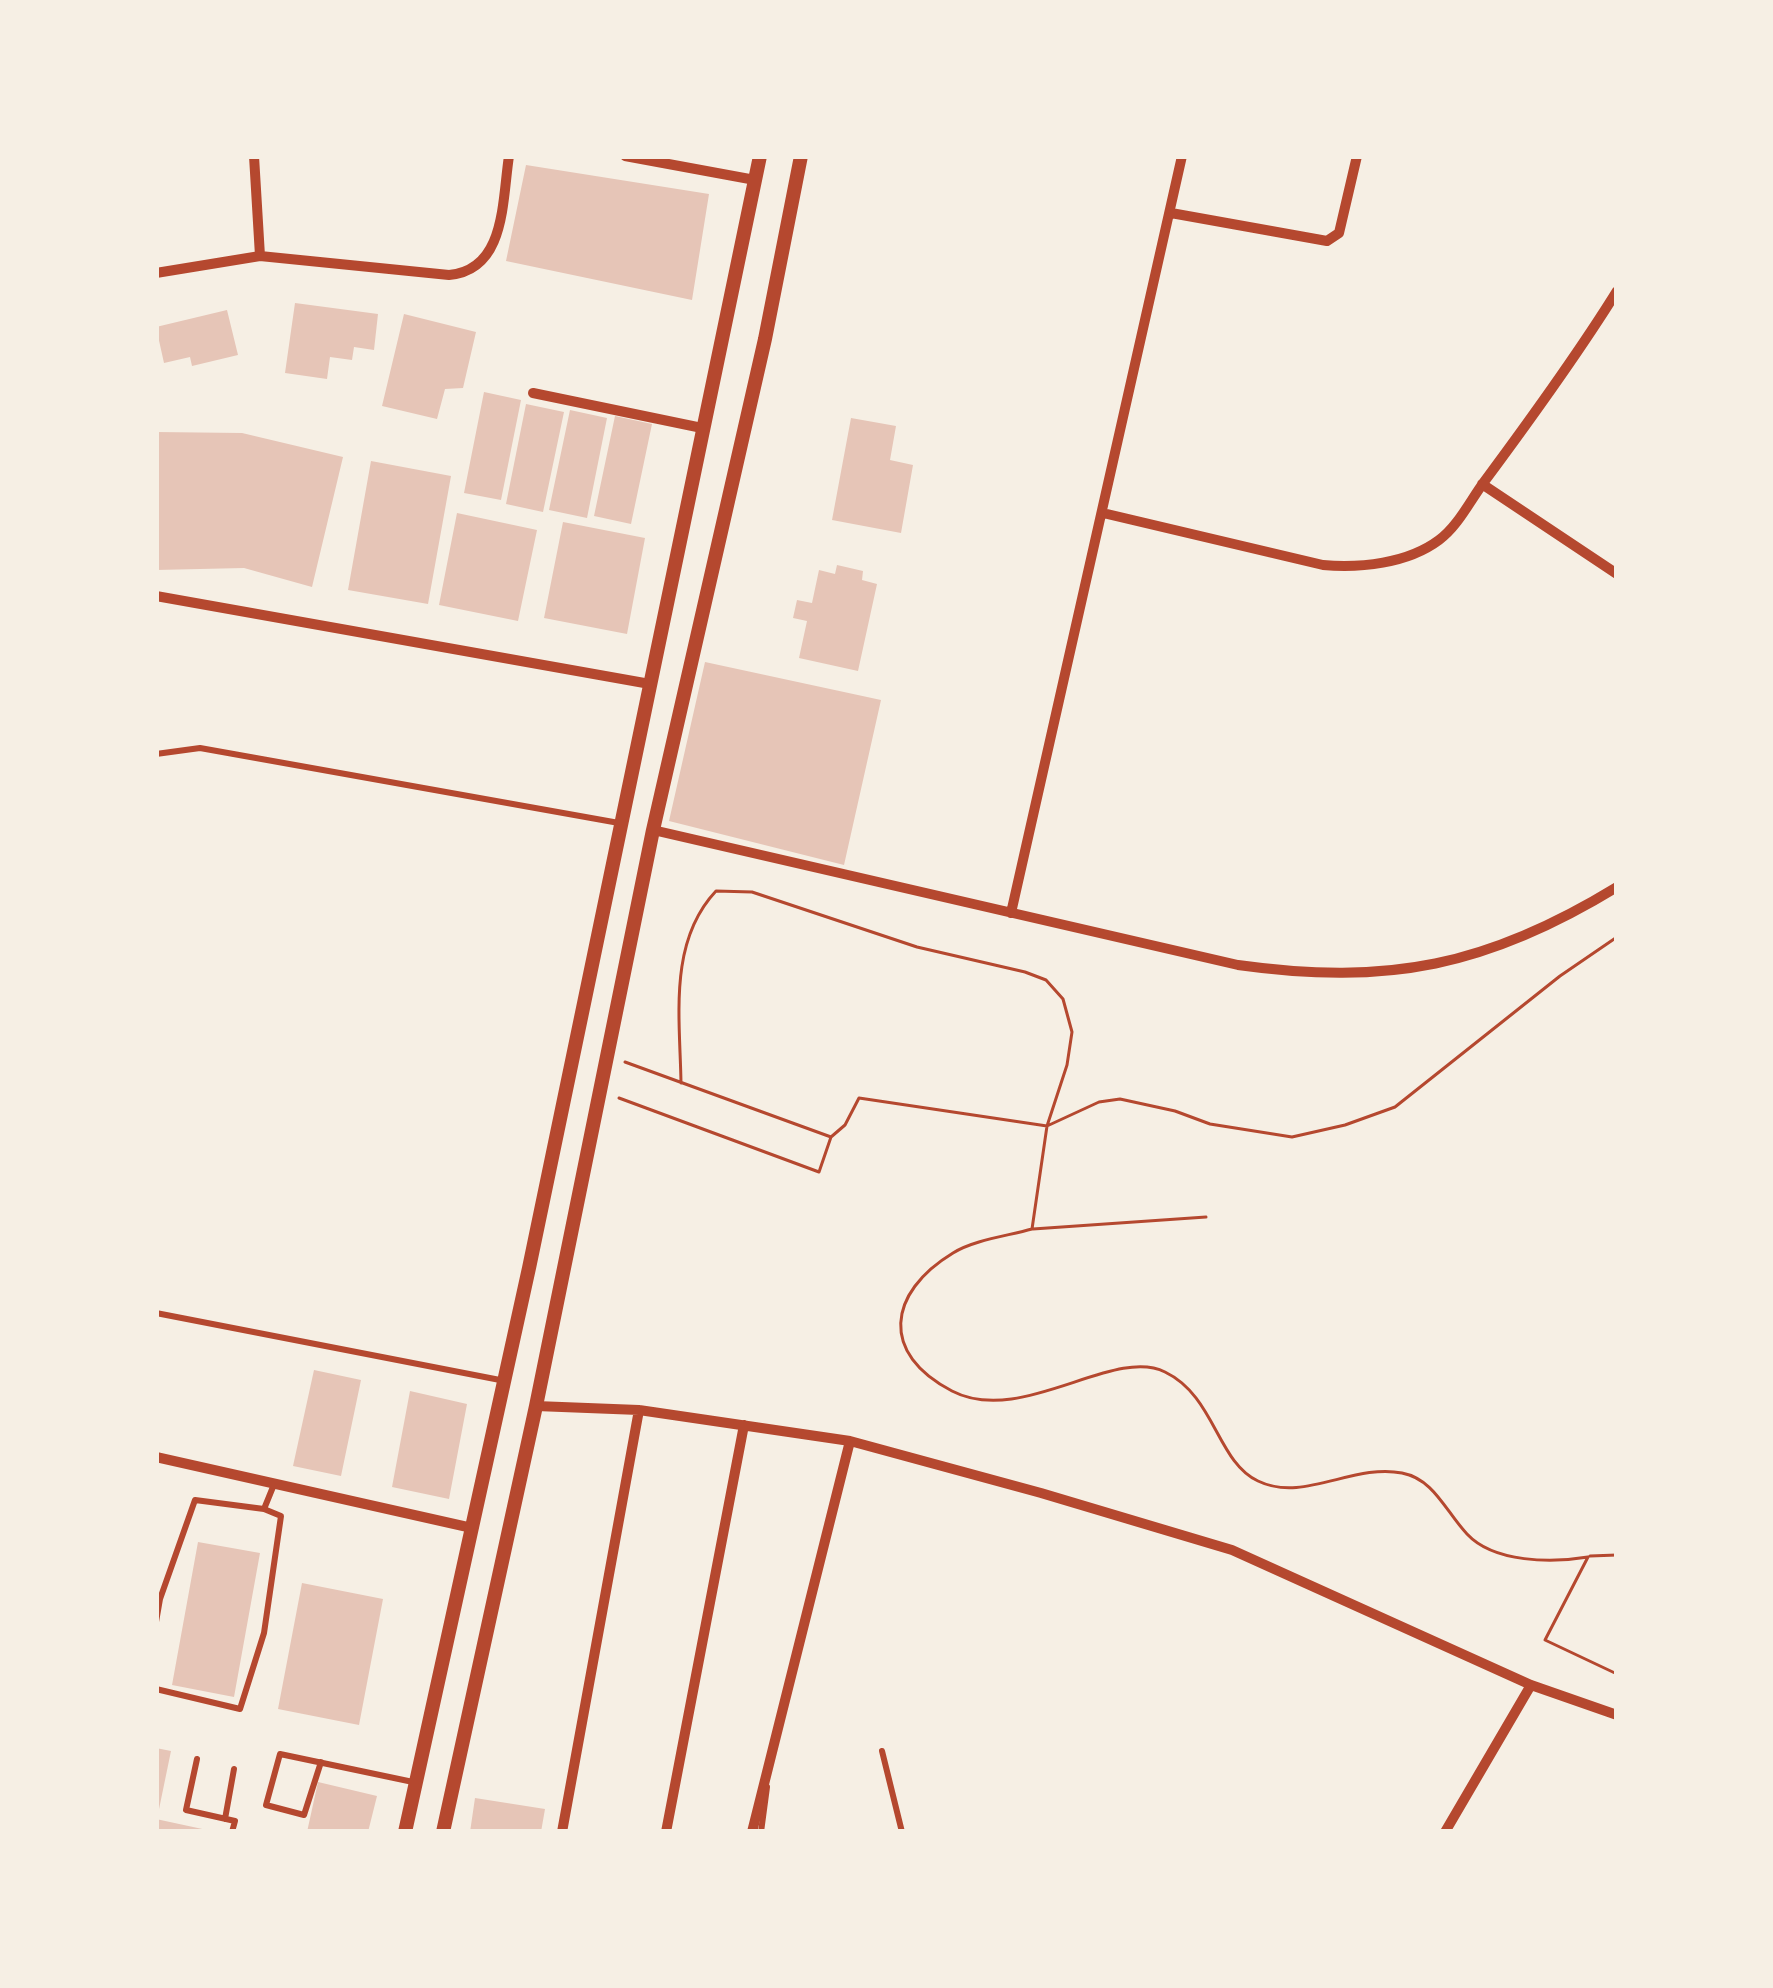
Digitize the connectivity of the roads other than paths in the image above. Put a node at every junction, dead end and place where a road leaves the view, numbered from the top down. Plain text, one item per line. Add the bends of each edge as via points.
1 (254, 156) edge
2 (508, 156) edge
3 (625, 156) edge
4 (760, 156) edge
5 (800, 156) edge
6 (1357, 156) edge
7 (1179, 157) edge
8 (755, 180) junction
9 (1171, 213) junction
10 (260, 256) junction
11 (156, 273) edge
12 (1617, 291) edge
13 (532, 394) dead end
14 (702, 428) junction
15 (1482, 484) junction
16 (1102, 513) junction
17 (1617, 574) edge
18 (156, 596) edge
19 (650, 684) junction
20 (156, 754) edge
21 (621, 824) junction
22 (653, 830) junction
23 (1617, 887) edge
24 (1011, 913) junction
25 (156, 1313) edge
26 (504, 1381) junction
27 (536, 1406) junction
28 (639, 1410) junction
29 (745, 1425) junction
30 (850, 1442) junction
31 (156, 1456) edge
32 (275, 1482) junction
33 (265, 1509) junction
34 (472, 1528) junction
35 (156, 1622) edge
36 (1531, 1685) junction
37 (156, 1689) edge
38 (1617, 1715) edge
39 (882, 1751) dead end
40 (197, 1760) dead end
41 (321, 1762) junction
42 (234, 1769) dead end
43 (768, 1772) junction
44 (416, 1783) junction
45 (225, 1819) junction
46 (232, 1832) edge
47 (405, 1832) edge
48 (443, 1832) edge
49 (562, 1832) edge
50 (665, 1832) edge
51 (757, 1832) edge
52 (902, 1832) edge
53 (1445, 1832) edge

1 - 10 street
2 - 10 street via 500,226 470,273
3 - 8 street
4 - 8 street
5 - 22 street
6 - 9 street via 1339,232 1327,241
7 - 9 street
8 - 14 street
9 - 16 street
10 - 11 street
12 - 15 street
13 - 14 street
14 - 19 street
15 - 16 street via 1439,540 1354,567
15 - 17 street
16 - 24 street
18 - 19 street
19 - 21 street
20 - 21 lane via 200,748
21 - 26 street
22 - 24 street
22 - 27 street
23 - 24 street via 1489,952 1345,973 1238,964
25 - 26 lane
26 - 34 street
27 - 28 street
27 - 48 street
28 - 29 street
28 - 49 street
29 - 30 street
29 - 50 street
30 - 36 street via 1232,1550
30 - 43 street
31 - 32 street
32 - 33 lane
32 - 34 street
33 - 35 lane via 195,1500
33 - 37 lane via 281,1516 264,1633 240,1709
34 - 44 street
36 - 38 street
36 - 53 street
39 - 52 lane
40 - 45 lane via 186,1810
41 - 41 lane via 280,1754 266,1805 304,1815
41 - 44 lane
42 - 45 lane
43 - 51 street
43 - 51 lane
44 - 47 street
45 - 46 lane via 236,1821

